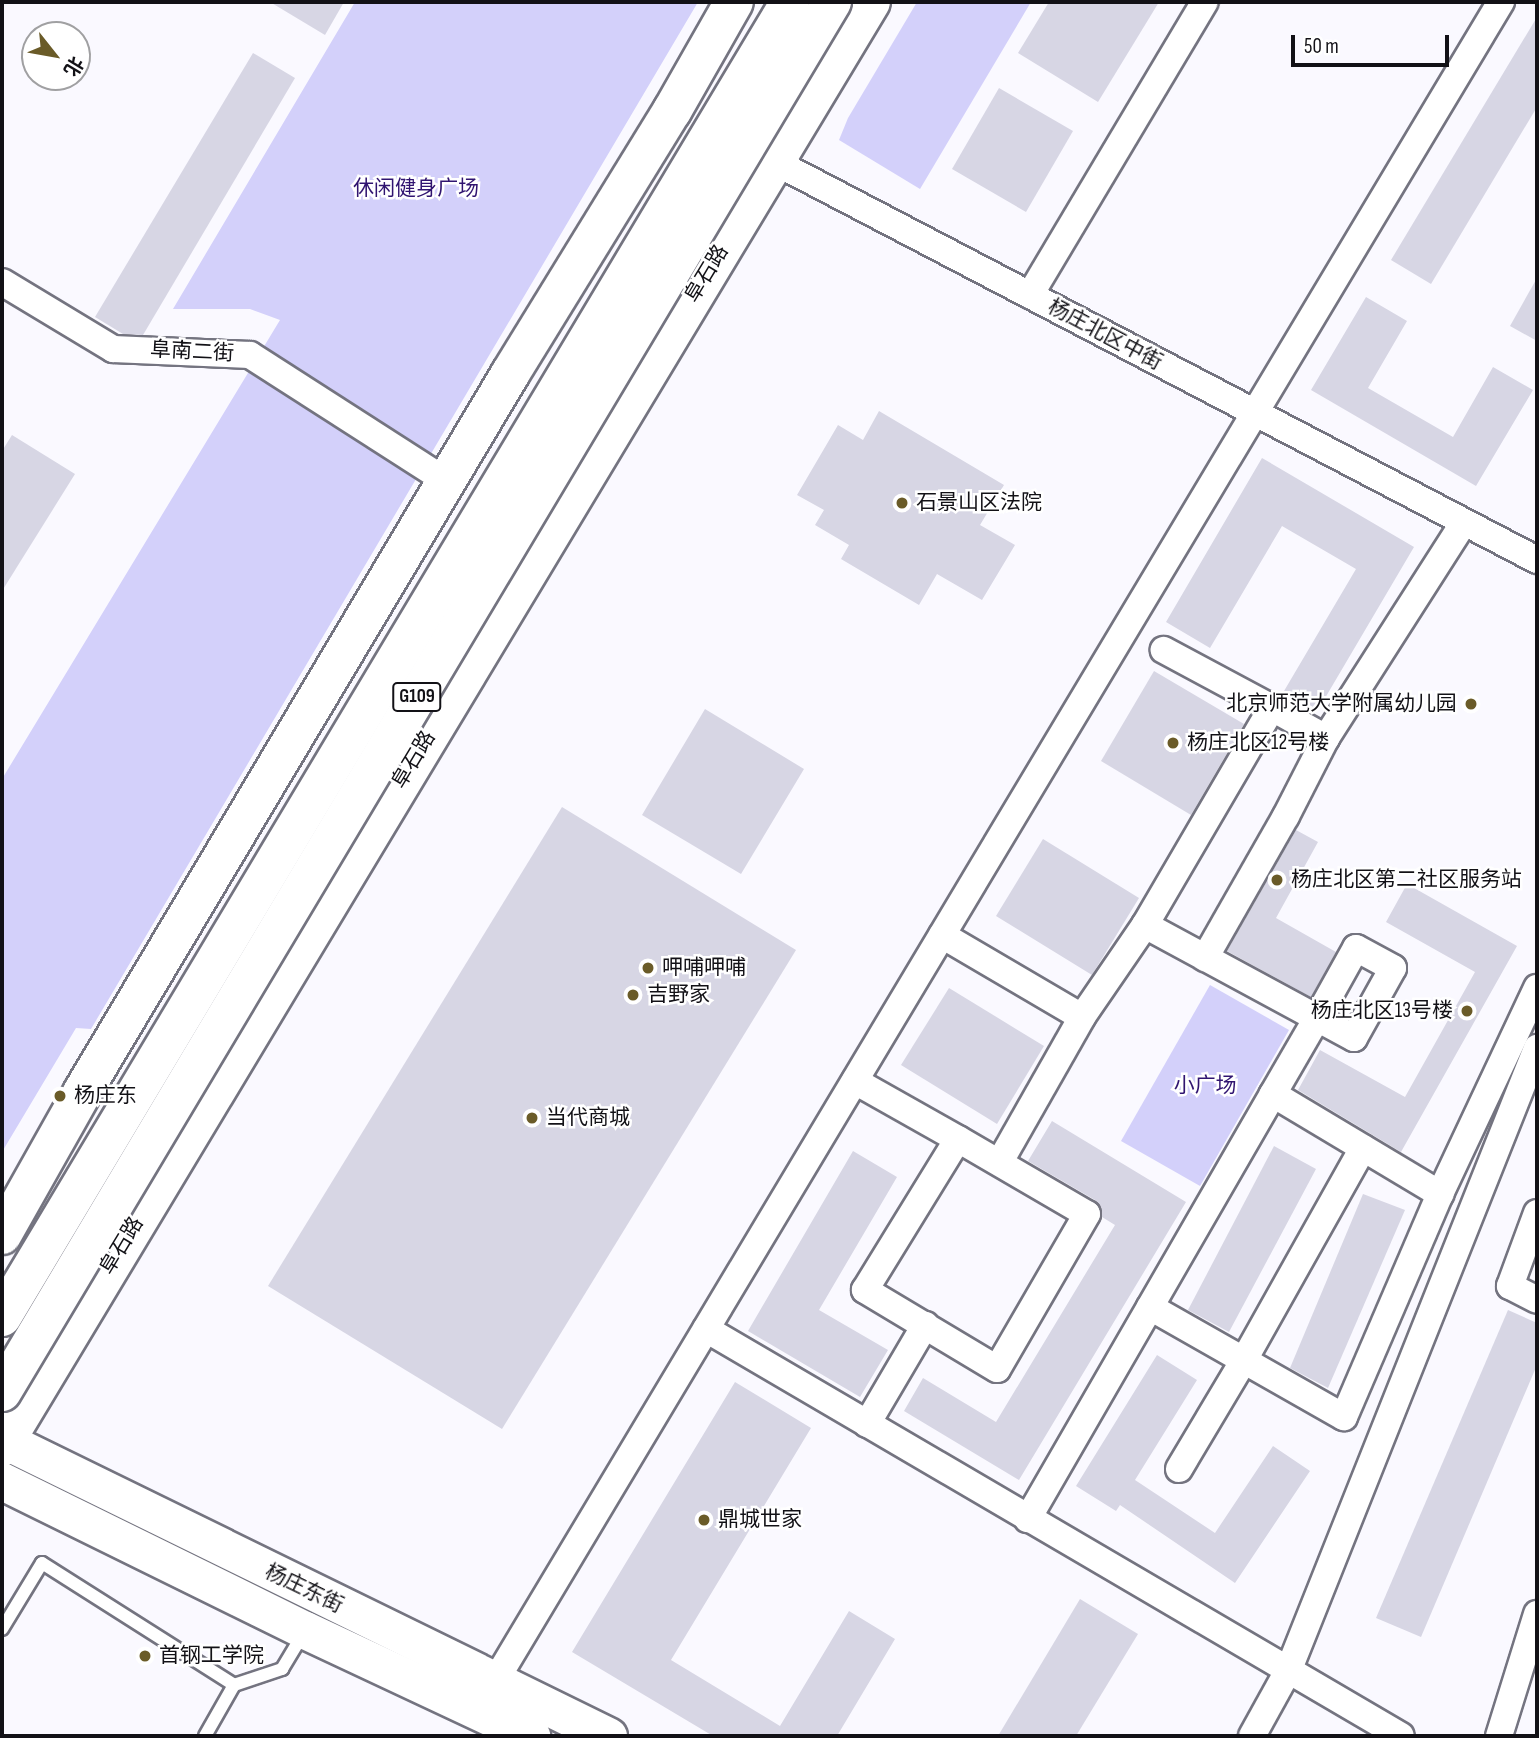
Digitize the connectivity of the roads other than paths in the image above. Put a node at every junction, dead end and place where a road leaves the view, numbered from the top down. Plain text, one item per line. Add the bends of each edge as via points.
1 (733, 2) edge
2 (790, 2) edge
3 (832, 2) edge
4 (870, 2) edge
5 (1205, 2) edge
6 (1501, 2) edge
7 (672, 111) junction
8 (775, 161) junction
9 (2, 282) edge
10 (1030, 295) junction
11 (1255, 413) junction
12 (446, 481) junction
13 (1464, 522) junction
14 (1537, 560) edge
15 (1164, 650) dead end
16 (1272, 708) junction
17 (1326, 738) junction
18 (1145, 925) junction
19 (942, 935) junction
20 (1205, 958) junction
21 (1537, 988) edge
22 (1082, 1017) junction
23 (1537, 1048) edge
24 (855, 1081) junction
25 (1273, 1094) junction
26 (958, 1139) junction
27 (1363, 1148) junction
28 (1006, 1151) dead end
29 (1440, 1194) junction
30 (1537, 1213) edge
31 (5, 1230) edge
32 (102, 1279) junction
33 (1537, 1300) edge
34 (1150, 1307) junction
35 (2, 1317) edge
36 (925, 1325) junction
37 (706, 1329) junction
38 (1244, 1360) junction
39 (2, 1392) edge
40 (867, 1424) junction
41 (3, 1442) edge
42 (1179, 1469) dead end
43 (2, 1481) edge
44 (1028, 1519) junction
45 (1537, 1614) edge
46 (2, 1629) edge
47 (304, 1630) junction
48 (1289, 1669) junction
49 (494, 1683) junction
50 (234, 1685) junction
51 (205, 1736) edge
52 (531, 1736) edge
53 (608, 1736) edge
54 (1252, 1736) edge
55 (1401, 1736) edge
56 (1499, 1736) edge

1 - 7 main road
2 - 35 main road, G109, bridge
3 - 39 main road, 阜石路 / G109, bridge
4 - 8 main road, 阜石路
5 - 10 street
6 - 11 street
7 - 8 street, 杨庄北区中街
7 - 12 main road
8 - 10 street, 杨庄北区中街
8 - 32 main road, 阜石路
9 - 12 street, 阜南二街 via 113,349 250,355
10 - 11 street, 杨庄北区中街
11 - 13 street, 杨庄北区中街
11 - 19 street
12 - 31 main road
13 - 14 street, 杨庄北区中街
13 - 17 street
15 - 16 street
16 - 17 street
16 - 18 street
17 - 20 street
18 - 20 street
18 - 22 street
19 - 22 street
19 - 24 street
20 - 25 street via 1317,1018
21 - 29 street
22 - 28 street
23 - 48 street
24 - 26 street
24 - 37 street
25 - 27 street
25 - 34 street
26 - 36 street via 866,1290
26 - 36 street via 1087,1214 997,1369
27 - 29 street
27 - 38 street
29 - 38 street via 1344,1417
30 - 33 street via 1510,1286
31 - 32 main road
32 - 41 main road, 阜石路
34 - 38 street
34 - 44 street
36 - 40 street
37 - 40 street
37 - 49 street
38 - 42 street
40 - 44 street
41 - 49 main road, 杨庄东街
43 - 47 main road, 杨庄东街
44 - 48 street
45 - 56 street
46 - 50 lane via 42,1563
47 - 50 lane via 282,1669
47 - 52 main road, 杨庄东街
48 - 54 street
48 - 55 street
49 - 53 main road, 杨庄东街
50 - 51 lane

